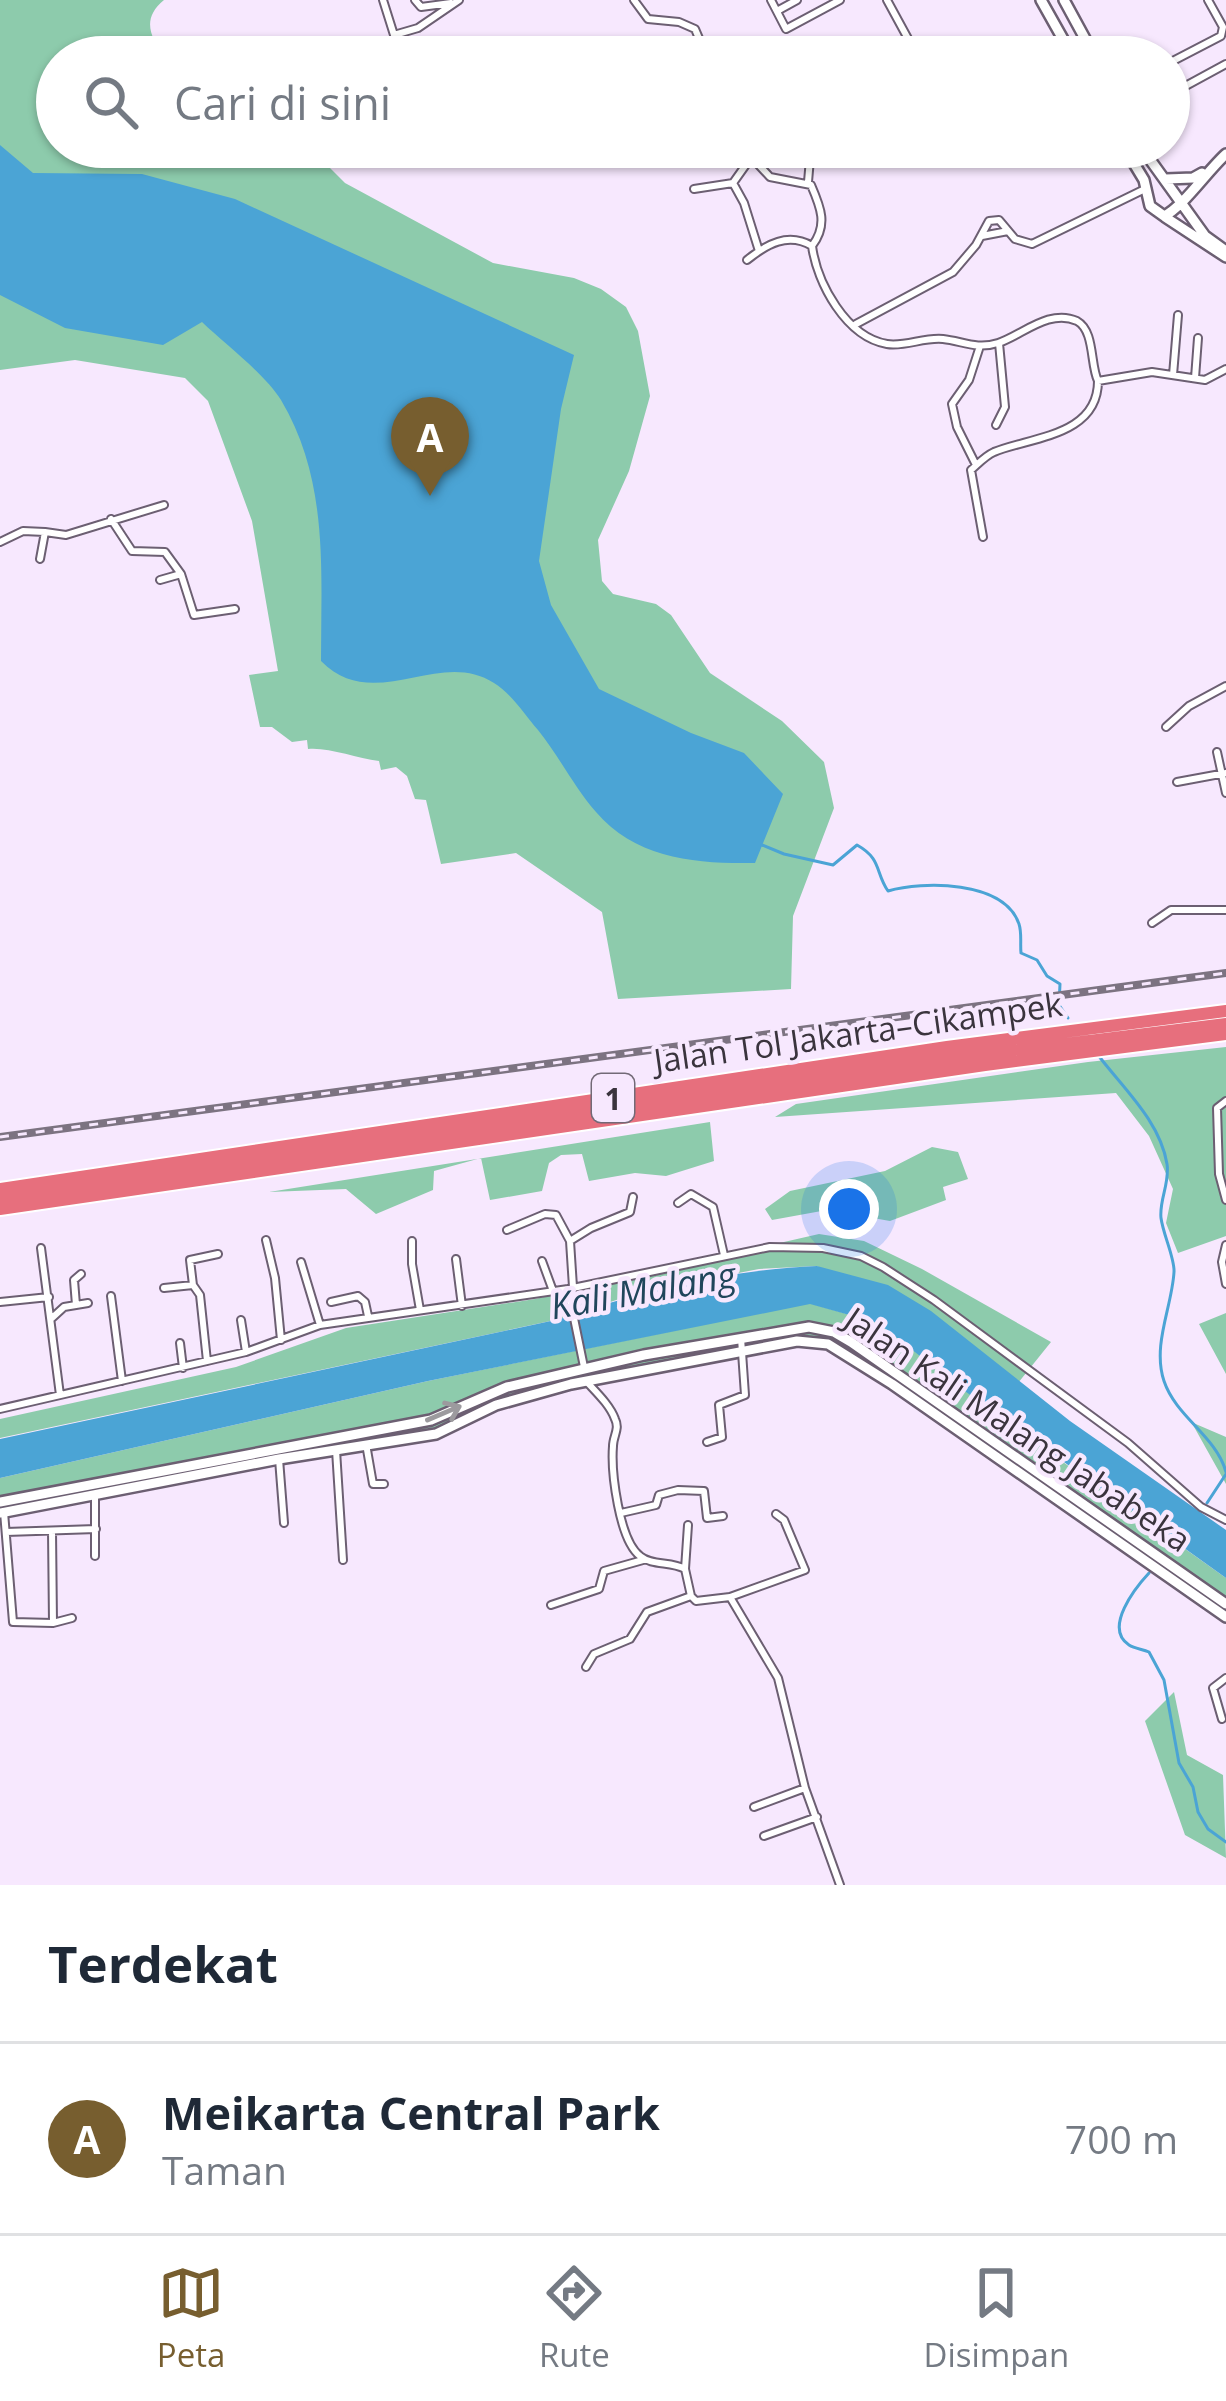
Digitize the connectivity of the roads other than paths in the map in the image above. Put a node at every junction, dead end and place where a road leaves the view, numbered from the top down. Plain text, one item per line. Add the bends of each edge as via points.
1 (383, 0) edge
2 (415, 0) edge
3 (634, 0) edge
4 (771, 0) edge
5 (797, 0) edge
6 (840, 0) edge
7 (887, 0) edge
8 (1041, 0) edge
9 (1064, 0) edge
10 (1208, 0) edge
11 (457, 1) edge
12 (777, 11) junction
13 (698, 36) edge
14 (907, 36) edge
15 (1061, 36) edge
16 (1084, 36) edge
17 (1190, 52) edge
18 (1226, 64) edge
19 (1190, 83) edge
20 (1226, 154) edge
21 (744, 168) edge
22 (760, 168) edge
23 (809, 168) edge
24 (1136, 168) edge
25 (1156, 168) edge
26 (1206, 171) junction
27 (1163, 178) junction
28 (808, 182) junction
29 (733, 183) junction
30 (1147, 188) junction
31 (694, 189) dead end
32 (1180, 202) junction
33 (1164, 216) junction
34 (1008, 232) junction
35 (980, 237) junction
36 (812, 246) junction
37 (759, 251) junction
38 (1226, 254) edge
39 (747, 260) dead end
40 (1178, 315) dead end
41 (856, 324) dead end
42 (1198, 338) dead end
43 (999, 343) junction
44 (980, 346) junction
45 (1226, 369) edge
46 (1173, 375) junction
47 (1195, 378) junction
48 (1098, 381) junction
49 (996, 425) dead end
50 (976, 466) junction
51 (164, 505) dead end
52 (111, 519) junction
53 (45, 532) junction
54 (983, 537) dead end
55 (0, 542) edge
56 (40, 559) dead end
57 (181, 574) junction
58 (160, 580) dead end
59 (235, 609) dead end
60 (1226, 686) edge
61 (1166, 727) dead end
62 (1217, 752) dead end
63 (1224, 774) edge
64 (1177, 782) dead end
65 (1226, 793) edge
66 (1226, 910) edge
67 (1152, 922) dead end
68 (1226, 1010) edge
69 (1226, 1024) edge
70 (1226, 1034) edge
71 (1226, 1101) edge
72 (0, 1187) edge
73 (633, 1197) dead end
74 (1226, 1200) edge
75 (678, 1203) dead end
76 (0, 1204) edge
77 (507, 1230) dead end
78 (266, 1240) dead end
79 (412, 1241) dead end
80 (570, 1241) junction
81 (1226, 1245) edge
82 (41, 1248) dead end
83 (218, 1254) dead end
84 (724, 1255) junction
85 (456, 1259) dead end
86 (542, 1261) dead end
87 (301, 1262) dead end
88 (81, 1274) dead end
89 (1226, 1284) edge
90 (193, 1285) junction
91 (164, 1288) dead end
92 (570, 1288) junction
93 (554, 1292) junction
94 (111, 1296) dead end
95 (50, 1297) junction
96 (0, 1302) edge
97 (331, 1302) dead end
98 (88, 1303) dead end
99 (76, 1305) junction
100 (462, 1306) junction
101 (420, 1310) junction
102 (368, 1316) junction
103 (52, 1318) junction
104 (241, 1320) dead end
105 (320, 1325) junction
106 (281, 1340) junction
107 (181, 1343) dead end
108 (742, 1343) junction
109 (245, 1352) junction
110 (644, 1355) junction
111 (207, 1361) junction
112 (584, 1367) junction
113 (183, 1368) junction
114 (646, 1368) junction
115 (122, 1381) junction
116 (586, 1381) junction
117 (60, 1394) junction
118 (0, 1408) edge
119 (401, 1426) junction
120 (403, 1441) junction
121 (707, 1442) dead end
122 (367, 1444) junction
123 (336, 1449) junction
124 (280, 1459) junction
125 (384, 1484) dead end
126 (95, 1494) junction
127 (1, 1509) edge
128 (621, 1513) junction
129 (776, 1514) dead end
130 (723, 1516) dead end
131 (1226, 1520) edge
132 (284, 1522) dead end
133 (688, 1525) dead end
134 (96, 1529) junction
135 (6, 1532) junction
136 (52, 1532) junction
137 (95, 1556) dead end
138 (644, 1559) junction
139 (344, 1560) dead end
140 (685, 1569) junction
141 (691, 1596) junction
142 (730, 1598) junction
143 (1226, 1604) edge
144 (551, 1605) dead end
145 (1226, 1617) edge
146 (73, 1618) dead end
147 (52, 1623) junction
148 (586, 1667) dead end
149 (1226, 1678) edge
150 (1222, 1719) dead end
151 (806, 1788) junction
152 (754, 1808) dead end
153 (817, 1817) junction
154 (764, 1836) dead end
155 (839, 1885) edge

1 - 11 street via 394,35
2 - 11 street via 421,7
3 - 13 street via 647,19 679,22
4 - 12 street
5 - 12 street
6 - 12 street via 786,28
7 - 14 street
8 - 15 main road
9 - 16 main road
10 - 17 street via 1221,36
18 - 19 street
20 - 26 main road
21 - 29 street
22 - 28 street
23 - 28 street
24 - 30 main road
25 - 27 main road
26 - 27 main road
26 - 32 main road
27 - 32 main road
28 - 36 street via 823,217
29 - 31 street
29 - 37 street
30 - 33 main road via 1153,212
30 - 34 street via 1032,244
32 - 33 main road
32 - 38 main road
33 - 38 main road
34 - 35 street
34 - 35 street via 994,219
35 - 41 street via 953,272
36 - 37 street via 790,238
36 - 44 street via 826,293 863,334 889,344 940,338
37 - 39 street
40 - 46 street
42 - 47 street
43 - 44 street
43 - 48 street via 1039,322 1078,322
43 - 49 street via 1005,407
44 - 50 street via 952,404
45 - 47 street
46 - 47 street
46 - 48 street
48 - 50 street via 1089,408 1066,429
50 - 54 street via 970,478
51 - 52 street
52 - 53 street via 66,535
52 - 57 street via 132,551 162,550
53 - 55 street
53 - 56 street
57 - 58 street
57 - 59 street via 197,617
60 - 61 street
62 - 63 street
63 - 64 street
63 - 65 street
66 - 67 street via 1171,910
68 - 72 highway, 1
69 - 76 highway, 1 via 928,1061
70 - 76 highway, Jalan Tol Jakarta–Cikampek / 1
71 - 74 street via 1217,1113
73 - 80 street via 630,1212
75 - 84 street via 691,1194 713,1207
77 - 80 street via 551,1213
78 - 106 street
79 - 101 street
80 - 92 street
81 - 89 street
82 - 95 street
83 - 90 street via 192,1258
84 - 92 street
84 - 131 street via 823,1248 884,1267
85 - 100 street
86 - 93 street
87 - 105 street
88 - 99 street via 74,1277
90 - 91 street
90 - 111 street
92 - 93 street
92 - 112 street
93 - 100 street
94 - 115 street
95 - 96 street
95 - 103 street
97 - 102 street via 358,1296
98 - 99 street
99 - 103 street
100 - 101 street
101 - 102 street
102 - 105 street
103 - 117 street
104 - 109 street
105 - 106 street
106 - 109 street
107 - 113 street
108 - 110 main road, Jalan Kali Malang Jababeka
108 - 114 main road, Jalan Kali Malang Jababeka
108 - 121 street via 745,1395 720,1404 722,1437
108 - 143 main road, Jalan Kali Malang Jababeka via 809,1327 834,1332
108 - 145 main road, Jalan Kali Malang Jababeka via 814,1340 848,1355
109 - 111 street
110 - 112 main road, Jalan Kali Malang Jababeka
110 - 114 main road
111 - 113 street
119 -> 112 main road, Jalan Kali Malang Jababeka
113 - 115 street
114 - 116 main road, Jalan Kali Malang Jababeka
115 - 117 street
116 - 120 main road, Jalan Kali Malang Jababeka
116 - 128 street via 618,1427 612,1444
117 - 118 street
119 - 120 main road
119 - 127 main road, Jalan Kali Malang Jababeka
120 - 122 main road, Jalan Kali Malang Jababeka
122 - 123 main road, Jalan Kali Malang Jababeka
122 - 125 street via 373,1484
123 - 124 main road, Jalan Kali Malang Jababeka
123 - 139 street
124 - 126 main road, Jalan Kali Malang Jababeka
124 - 132 street
126 - 127 main road, Jalan Kali Malang Jababeka
126 - 134 street
127 - 135 street
128 - 130 street via 656,1505 659,1495 697,1490 704,1491 707,1517
128 - 138 street
129 - 142 street via 805,1570
133 - 140 street
134 - 136 street
134 - 137 street
135 - 136 street
135 - 147 street via 13,1622
136 - 147 street
138 - 140 street
138 - 144 street via 604,1571 599,1589
140 - 141 street
141 - 142 street
141 - 148 street via 644,1614 630,1639 594,1654
142 - 151 street via 778,1678
146 - 147 street
149 - 150 street via 1213,1688
151 - 152 street
151 - 153 street
153 - 154 street
153 - 155 street

